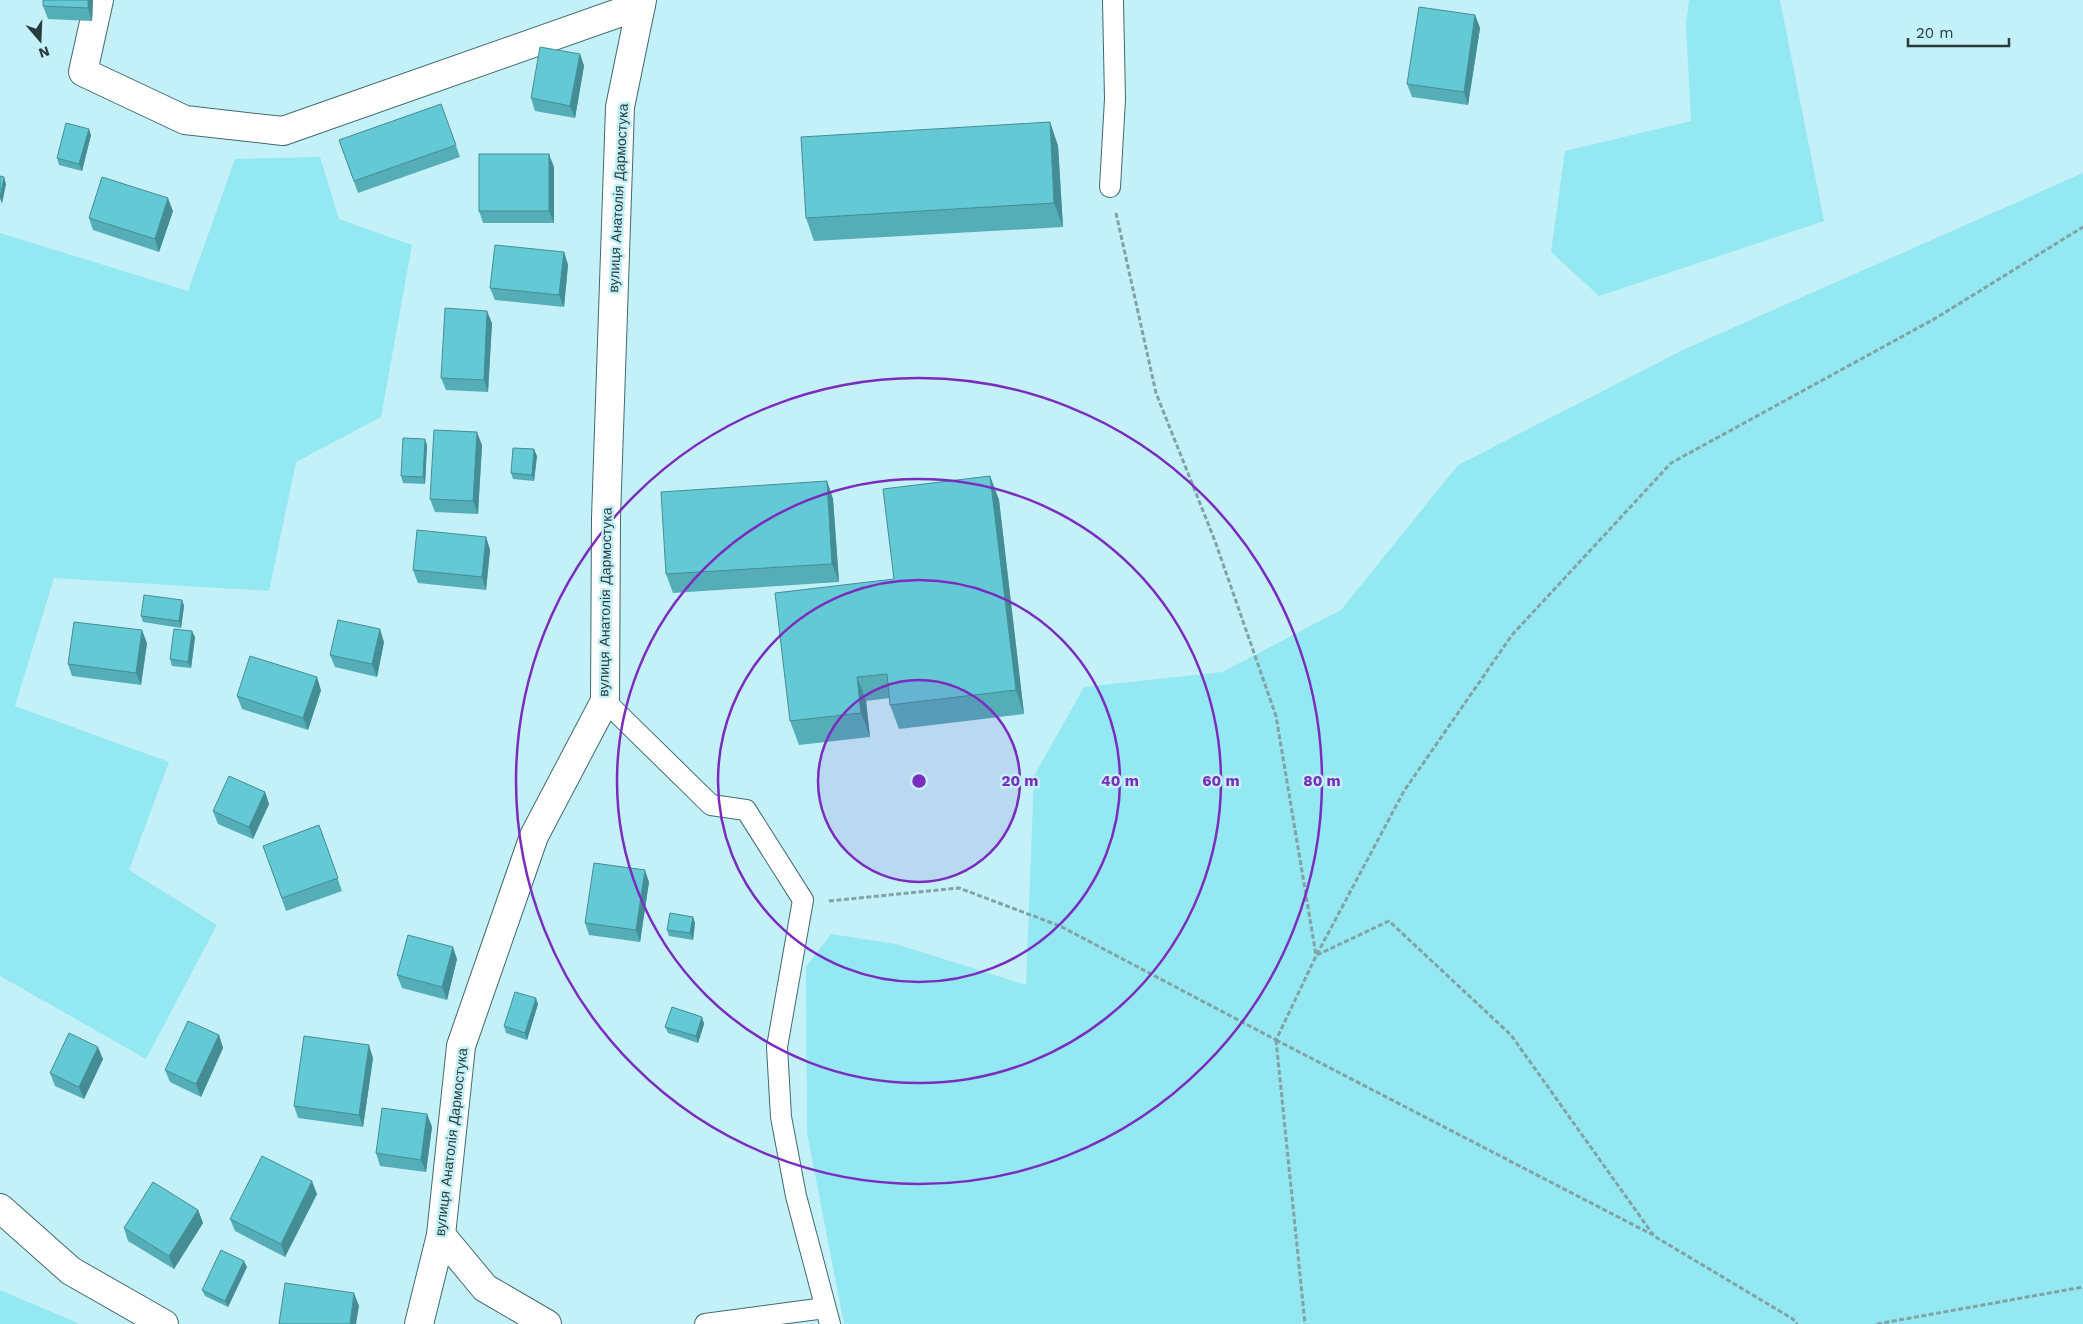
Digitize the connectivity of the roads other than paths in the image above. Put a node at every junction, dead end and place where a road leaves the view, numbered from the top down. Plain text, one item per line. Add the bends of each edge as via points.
1 (99, 0) edge
2 (1114, 0) edge
3 (641, 2) edge
4 (1110, 186) road end
5 (605, 701) junction
6 (0, 1208) edge
7 (441, 1235) junction
8 (827, 1316) edge
9 (164, 1324) edge
10 (419, 1324) edge
11 (547, 1324) edge
12 (705, 1324) edge

1 - 3 street via 82,72 185,120 283,131
2 - 4 lane via 1115,99
3 - 5 street, вулиця Анатолія Дармостука via 620,107 606,518
5 - 7 street, вулиця Анатолія Дармостука via 534,836 461,1046
5 - 8 lane via 711,805 746,810 803,900 777,1046 781,1117 796,1196
6 - 9 street via 71,1271
7 - 10 street, вулиця Анатолія Дармостука
7 - 11 street via 485,1288
8 - 12 lane

